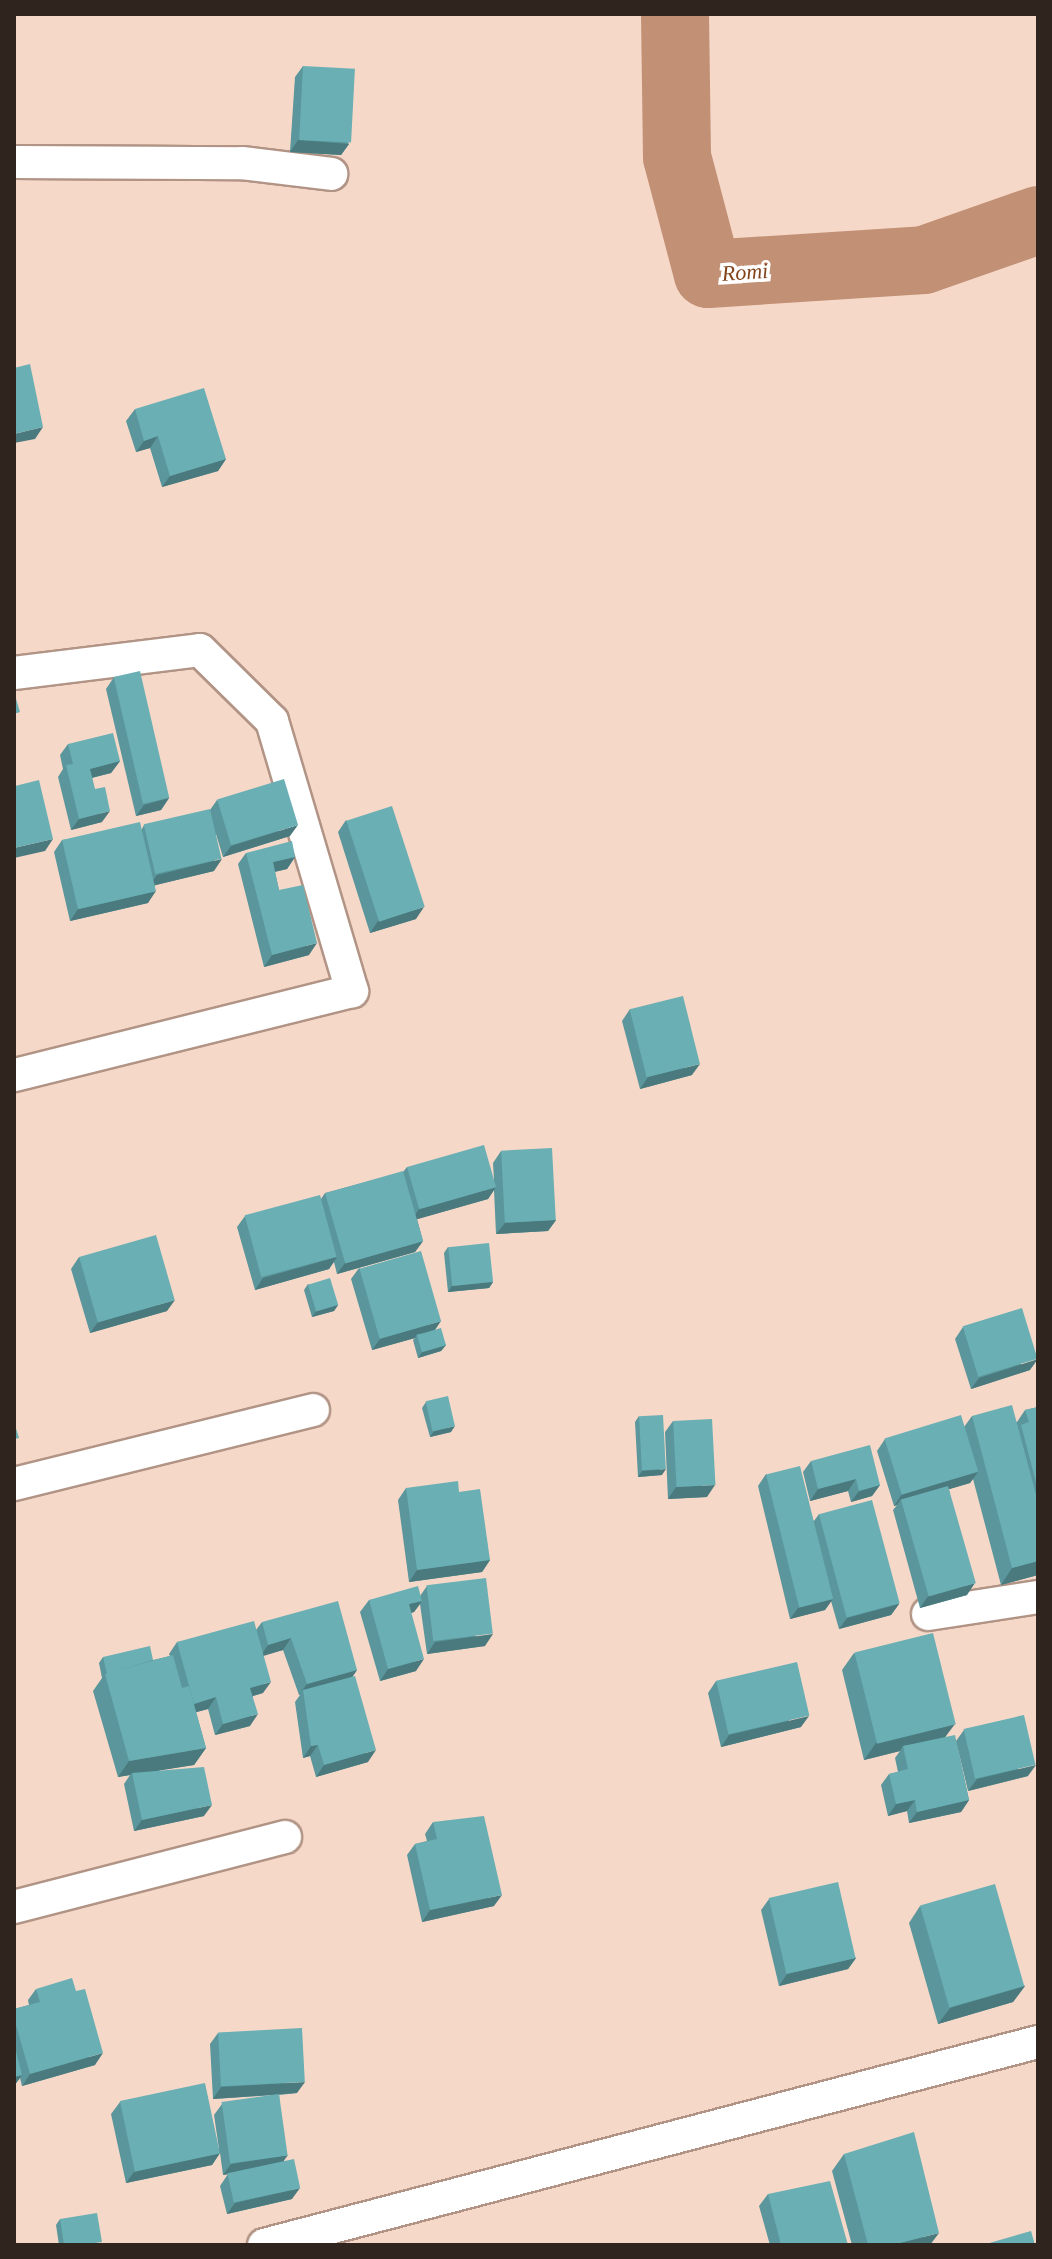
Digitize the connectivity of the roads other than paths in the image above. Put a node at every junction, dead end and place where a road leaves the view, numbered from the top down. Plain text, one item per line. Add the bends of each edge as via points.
1 (14, 162) edge
2 (331, 174) dead end
3 (14, 673) edge
4 (14, 1075) edge
5 (313, 1410) dead end
6 (14, 1484) edge
7 (1038, 1597) edge
8 (928, 1614) edge
9 (285, 1837) dead end
10 (14, 1907) edge
11 (1038, 2042) edge
12 (264, 2245) edge

1 - 2 street via 242,163
3 - 4 street via 200,650 272,721 352,991
5 - 6 street
7 - 8 street
9 - 10 street
11 - 12 street

